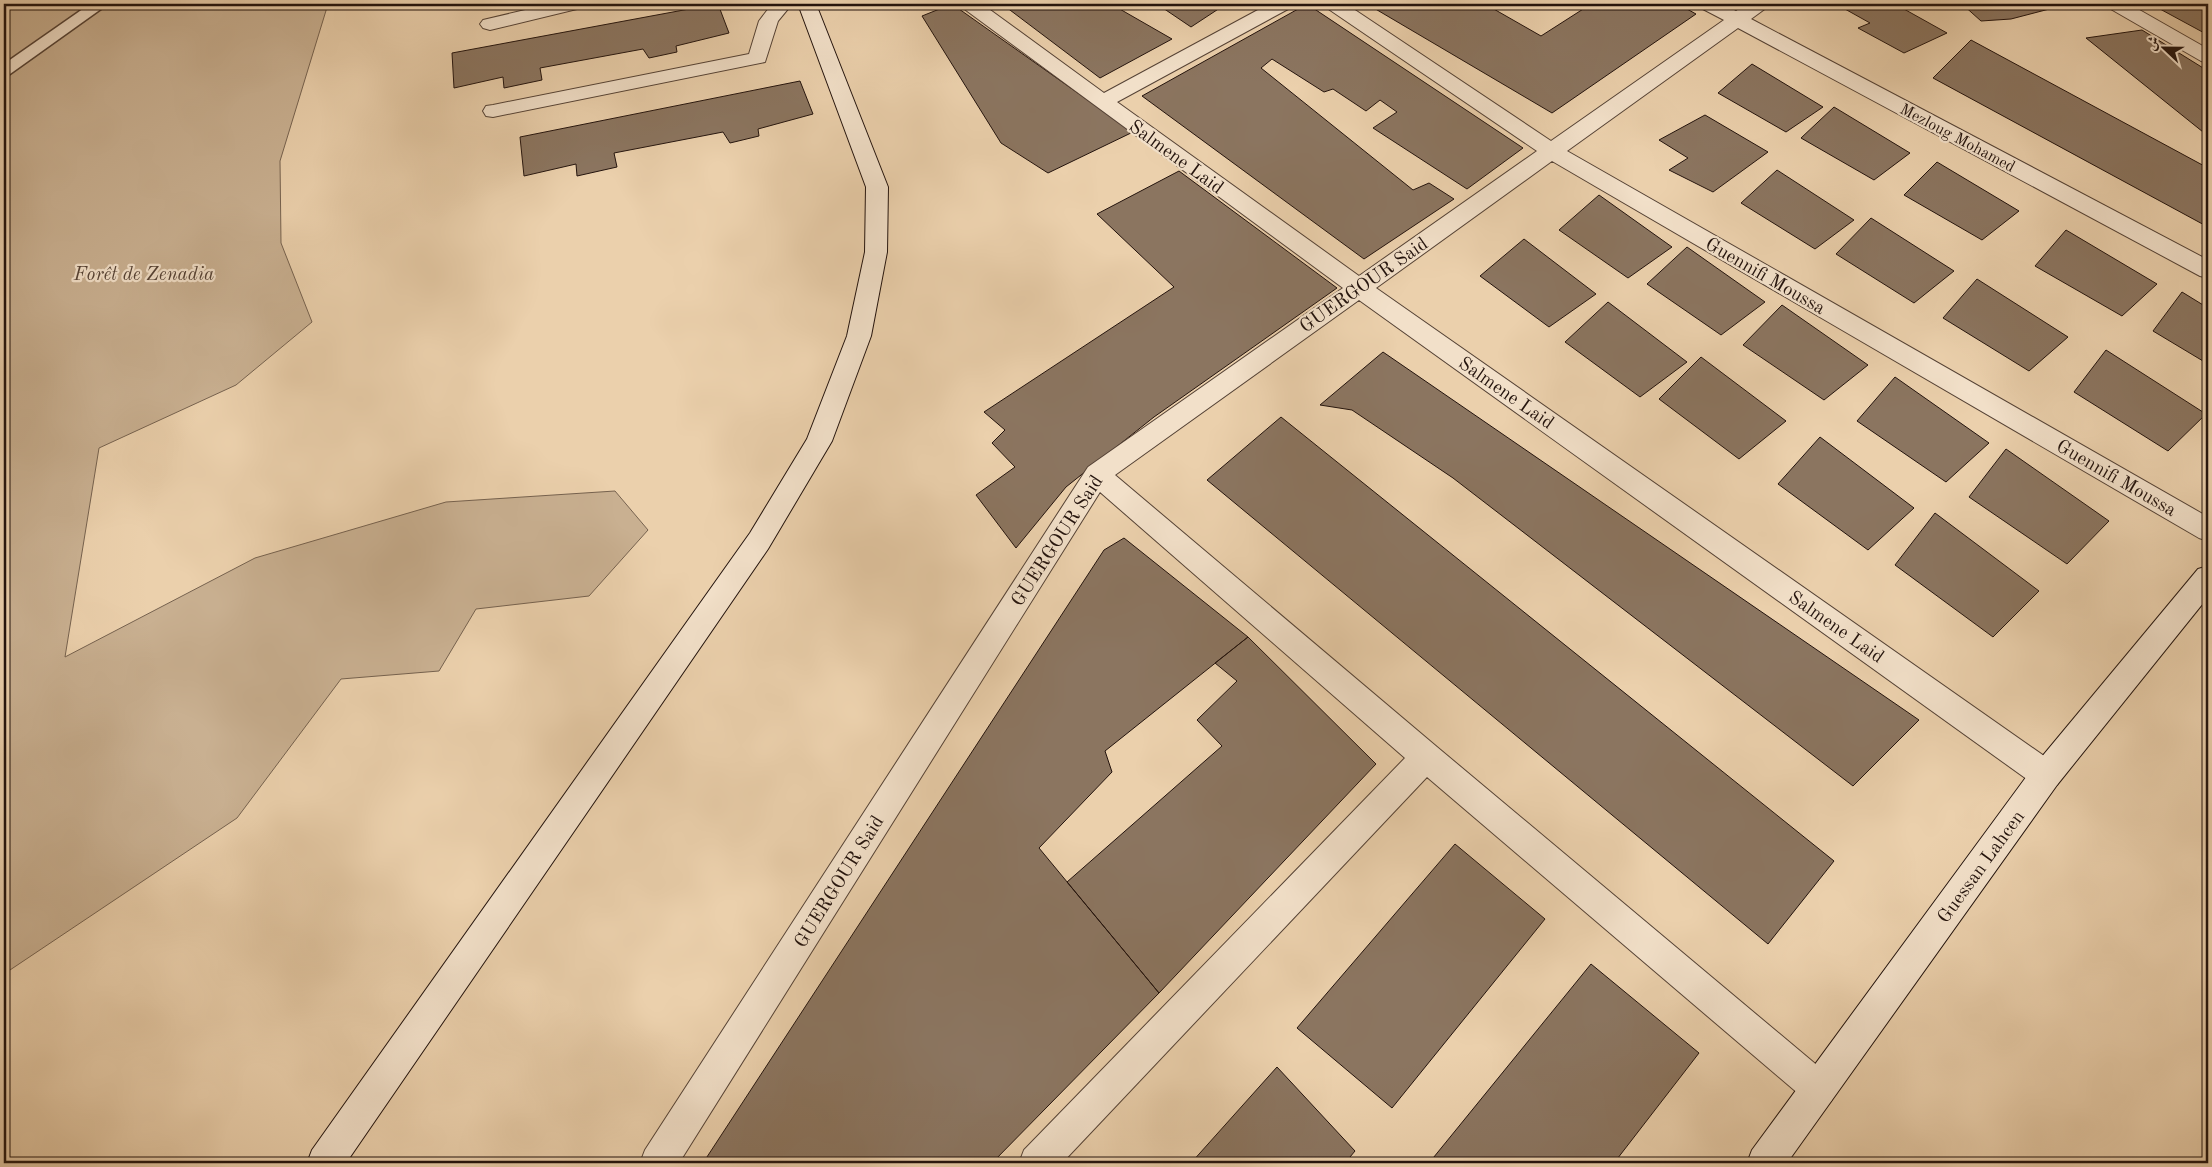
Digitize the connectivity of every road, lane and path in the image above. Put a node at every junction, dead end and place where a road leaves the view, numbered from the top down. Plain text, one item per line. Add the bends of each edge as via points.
1 (100, 4) edge
2 (574, 4) edge
3 (783, 4) edge
4 (806, 4) edge
5 (970, 4) edge
6 (1284, 4) edge
7 (1334, 4) edge
8 (1708, 4) edge
9 (1759, 4) edge
10 (2125, 5) edge
11 (1735, 19) junction
12 (490, 24) dead end
13 (2208, 58) edge
14 (4, 71) edge
15 (1102, 102) junction
16 (493, 111) dead end
17 (1551, 151) junction
18 (2208, 270) edge
19 (1359, 287) junction
20 (1097, 474) junction
21 (2208, 530) edge
22 (2208, 578) edge
23 (1426, 757) junction
24 (2046, 775) junction
25 (1819, 1089) junction
26 (325, 1163) edge
27 (658, 1163) edge
28 (1037, 1163) edge
29 (1765, 1163) edge

1 - 14 lane
2 - 12 street
3 - 16 street via 775,10 762,34 758,58
4 - 26 street via 877,187 876,252 859,336 819,441 759,542
5 - 15 street, Salmene Laid
6 - 15 street
7 - 17 street, Guennifi Moussa
8 - 11 street, Mezloug Mohamed
9 - 11 street, GUERGOUR Said
10 - 13 street
11 - 17 street, GUERGOUR Said
11 - 18 street, Mezloug Mohamed
15 - 19 street, Salmene Laid
17 - 19 street, GUERGOUR Said
17 - 21 street, Guennifi Moussa
19 - 20 street, GUERGOUR Said
19 - 24 street, Salmene Laid
20 - 23 street
20 - 27 street, GUERGOUR Said
22 - 24 street, Guessan Lahcen
23 - 25 street
23 - 28 street
24 - 25 street, Guessan Lahcen
25 - 29 street, Guessan Lahcen

